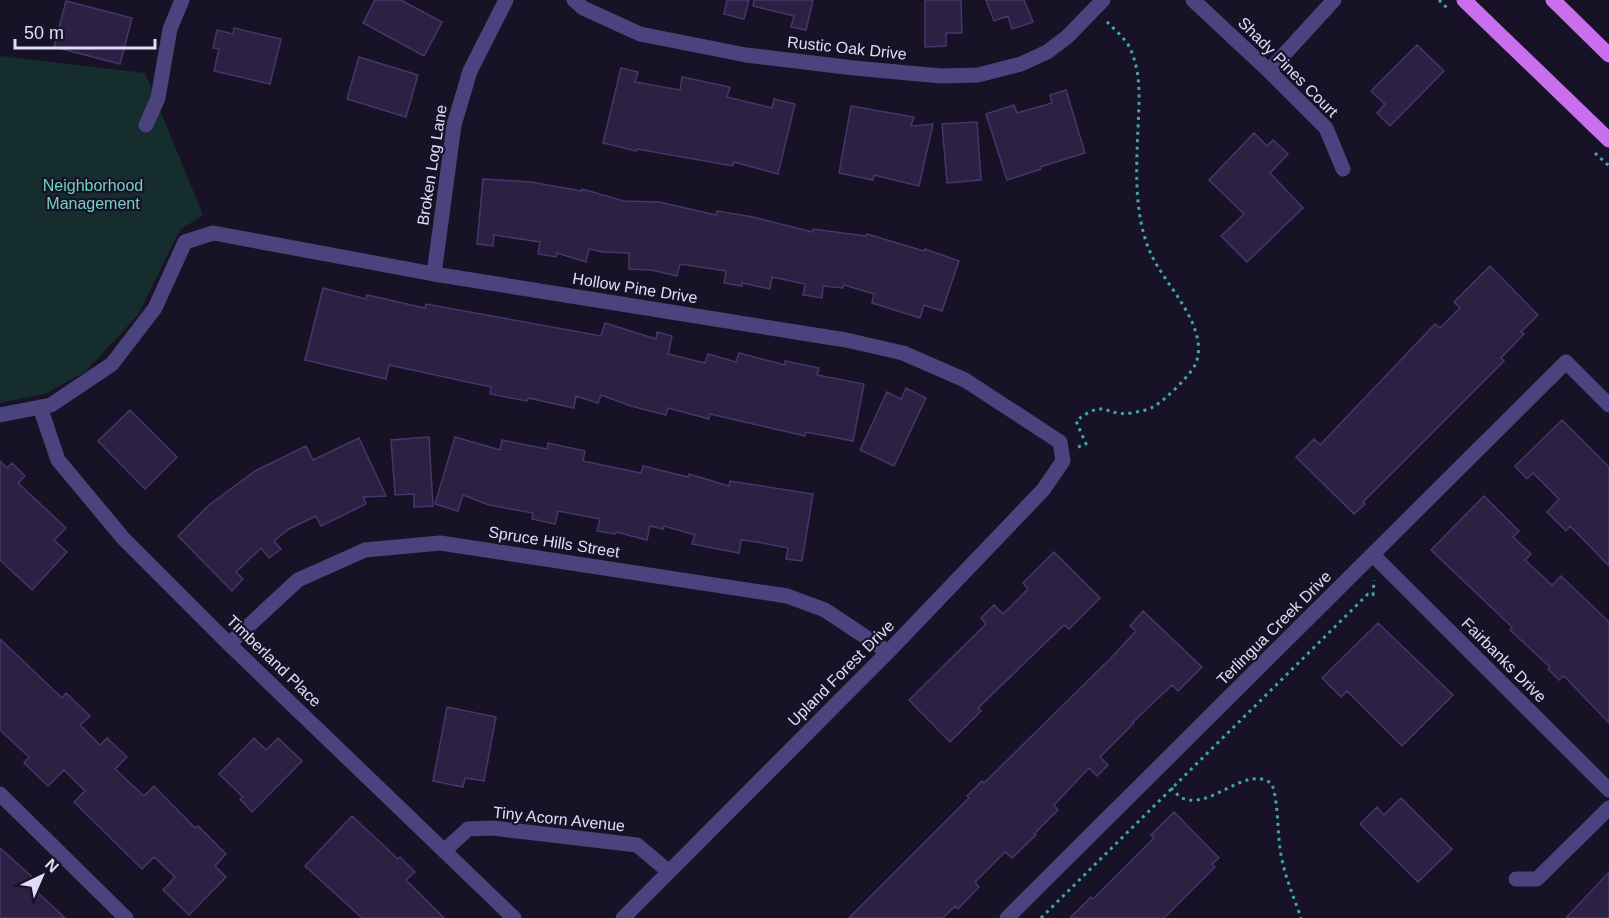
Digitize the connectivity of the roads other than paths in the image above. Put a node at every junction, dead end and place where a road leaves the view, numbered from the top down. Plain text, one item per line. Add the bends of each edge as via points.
1 (182, 0) edge
2 (506, 0) edge
3 (574, 0) edge
4 (1193, 0) edge
5 (1334, 0) edge
6 (1464, 0) edge
7 (1553, 0) edge
8 (1099, 4) edge
9 (1609, 55) edge
10 (1269, 71) junction
11 (146, 125) dead end
12 (1609, 140) edge
13 (1343, 169) dead end
14 (434, 273) junction
15 (1609, 405) edge
16 (40, 407) junction
17 (0, 415) edge
18 (1060, 447) joint
19 (1373, 555) junction
20 (229, 644) junction
21 (888, 652) junction
22 (1609, 790) edge
23 (0, 794) edge
24 (1609, 808) edge
25 (445, 850) junction
26 (669, 871) junction
27 (1516, 879) dead end
28 (126, 918) edge
29 (514, 918) edge
30 (624, 918) edge
31 (1007, 918) edge

1 - 11 street via 170,29 158,98
2 - 14 street, Broken Log Lane via 470,71 454,125
3 - 8 street, Rustic Oak Drive via 640,34 746,55 941,76 978,75 1021,64 1067,37
4 - 10 street, Shady Pines Court
5 - 10 street
6 - 12 main road
7 - 9 main road
10 - 13 street, Shady Pines Court via 1326,128
14 - 16 street, Hollow Pine Drive via 213,233 185,242 155,308 112,364 51,405
14 - 18 street, Hollow Pine Drive via 846,339 903,353 965,380
15 - 19 street, Terlingua Creek Drive via 1566,362
16 - 17 street
16 - 20 street, Timberland Place via 58,460 123,538
18 - 21 street, Upland Forest Drive via 1063,461 1043,490
19 - 22 street, Fairbanks Drive
19 - 31 street, Terlingua Creek Drive
20 - 21 street, Spruce Hills Street via 298,580 365,550 440,543 787,596 825,610
20 - 25 street, Timberland Place
21 - 26 street, Upland Forest Drive
23 - 28 street
24 - 27 street via 1537,879
25 - 26 street, Tiny Acorn Avenue via 468,829 492,828 637,845
25 - 29 street, Timberland Place
26 - 30 street, Upland Forest Drive

